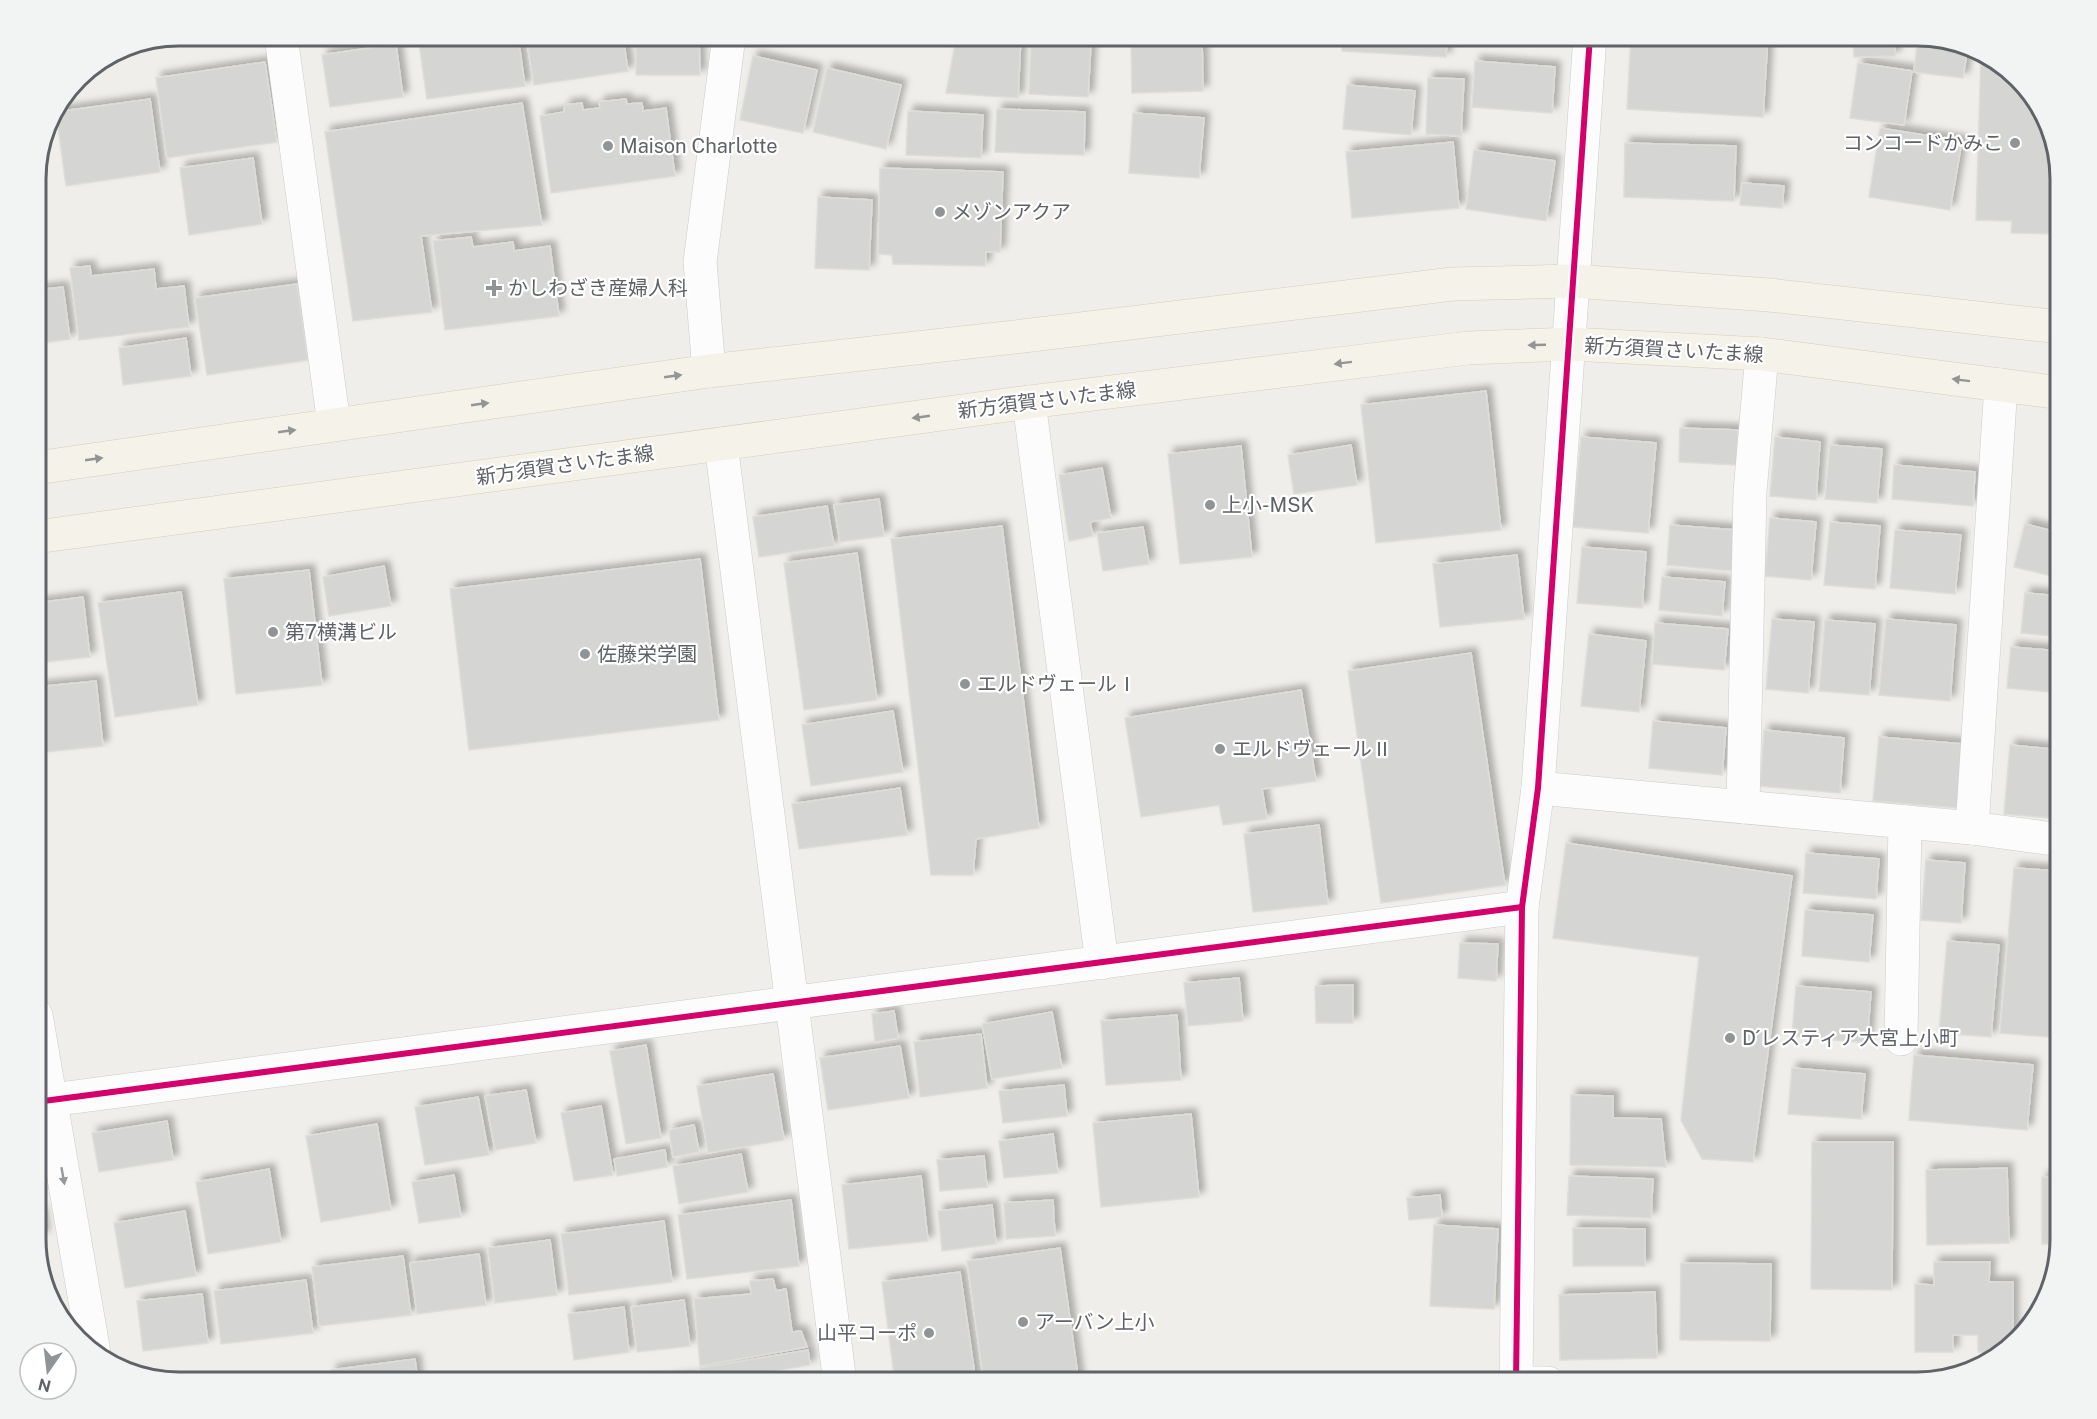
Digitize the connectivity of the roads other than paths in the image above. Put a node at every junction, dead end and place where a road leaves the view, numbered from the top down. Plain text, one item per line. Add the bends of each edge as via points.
1 (1589, 46) edge
2 (282, 47) edge
3 (728, 47) edge
4 (1573, 281) junction
5 (2050, 326) edge
6 (1570, 344) junction
7 (1762, 354) junction
8 (710, 371) junction
9 (2001, 385) junction
10 (2050, 392) edge
11 (1029, 402) junction
12 (334, 424) junction
13 (721, 444) junction
14 (47, 466) edge
15 (47, 536) edge
16 (1538, 788) junction
17 (1743, 807) junction
18 (1905, 822) junction
19 (1972, 828) junction
20 (2050, 839) edge
21 (1522, 908) junction
22 (1102, 963) junction
23 (791, 1004) junction
24 (1901, 1040) dead end
25 (47, 1100) edge
26 (47, 1121) edge
27 (91, 1339) edge
28 (839, 1372) edge
29 (1515, 1372) edge

1 - 4 street
2 - 12 street
3 - 8 street via 700,262
4 - 5 main road via 1769,295
4 - 6 street
4 - 8 main road via 1453,284
6 - 7 main road, 新方須賀さいたま線
6 -> 11 main road, 新方須賀さいたま線 via 1468,348
6 - 16 street
9 -> 7 main road, 新方須賀さいたま線
7 - 17 street via 1750,492
12 -> 8 main road
9 - 10 main road, 新方須賀さいたま線
9 - 19 street
11 -> 13 main road, 新方須賀さいたま線
11 - 22 street
14 -> 12 main road
13 - 15 main road, 新方須賀さいたま線
13 - 23 street
16 - 17 street
16 - 21 street
17 - 18 street
18 - 19 street
18 - 24 street
19 - 20 street
21 - 22 street
21 - 29 street
22 - 23 street
23 - 25 street
23 - 28 street
26 -> 27 street

